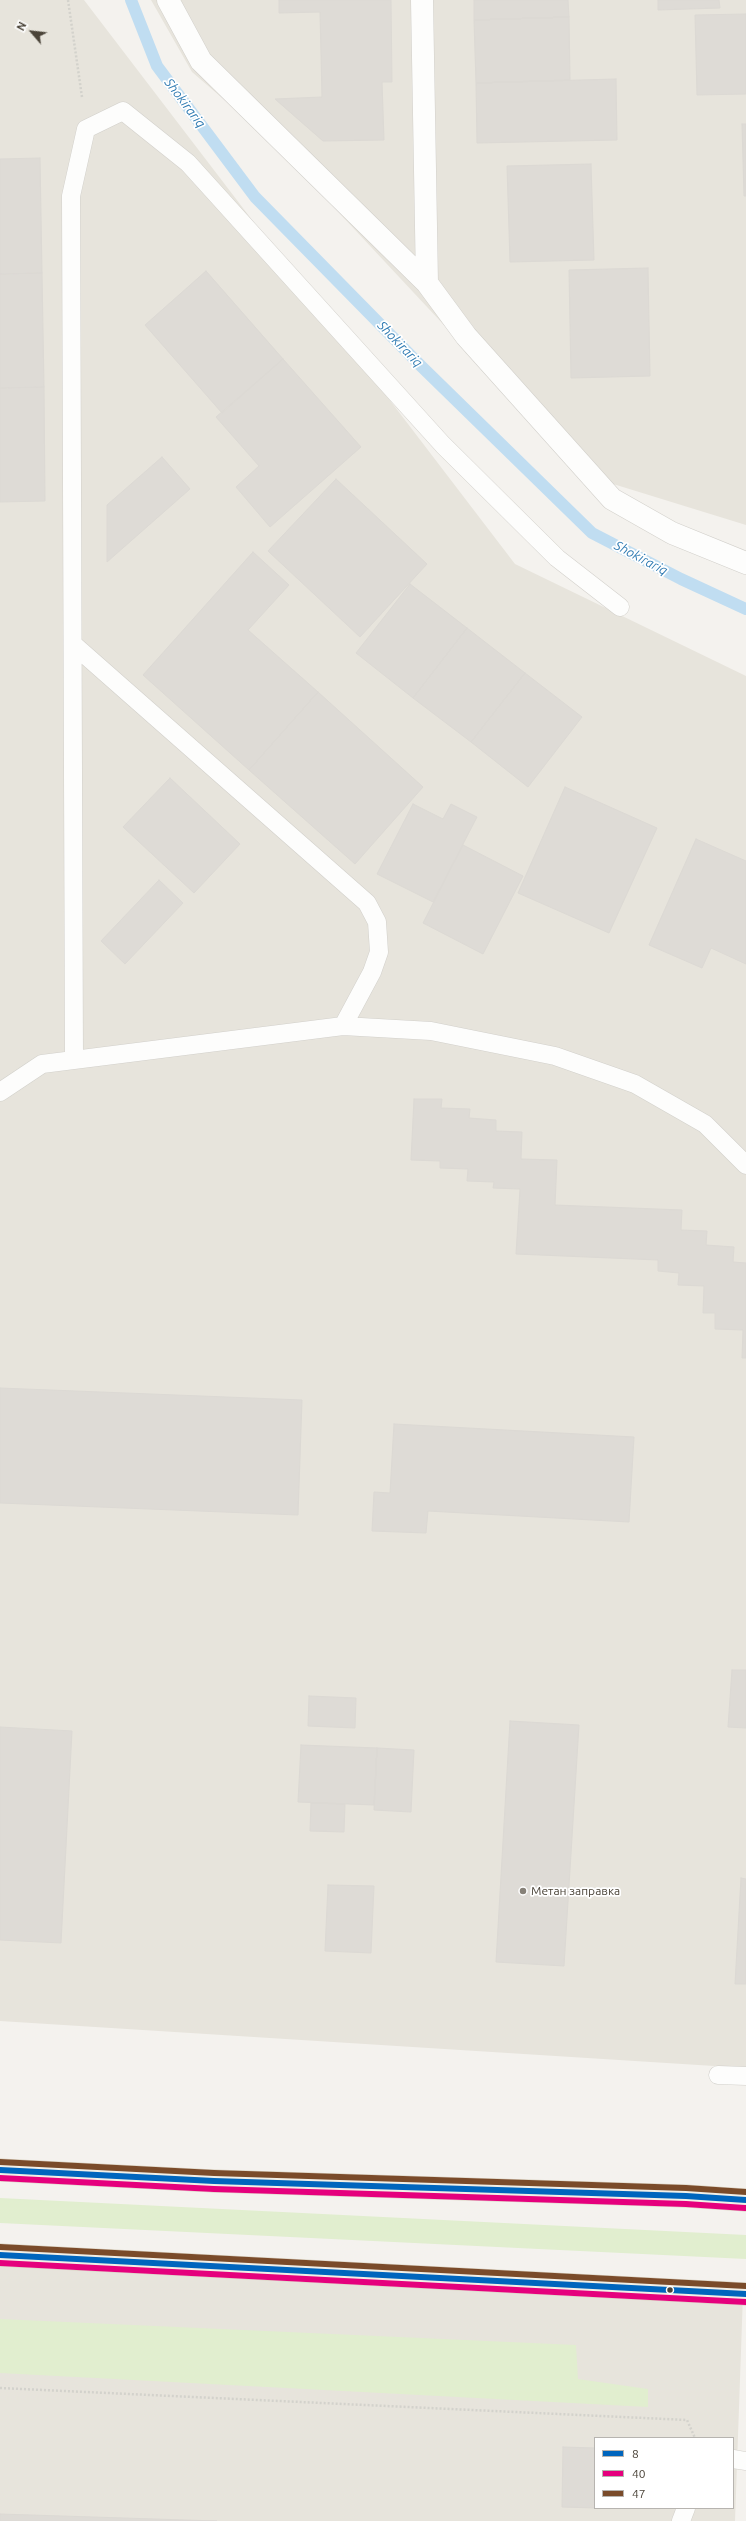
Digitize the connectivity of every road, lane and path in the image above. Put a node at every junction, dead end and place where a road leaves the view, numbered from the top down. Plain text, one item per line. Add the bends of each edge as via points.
1 (68, 0) edge
2 (168, 0) edge
3 (422, 0) edge
4 (86, 129) junction
5 (427, 282) junction
6 (746, 563) edge
7 (620, 607) dead end
8 (74, 645) junction
9 (343, 1026) junction
10 (74, 1060) junction
11 (0, 1092) edge
12 (746, 1165) edge
13 (718, 2074) dead end
14 (746, 2076) edge
15 (0, 2170) edge
16 (746, 2200) edge
17 (0, 2255) edge
18 (746, 2294) edge
19 (0, 2388) edge
20 (695, 2437) edge
21 (734, 2459) edge
22 (746, 2461) edge
23 (686, 2509) edge
24 (681, 2521) edge

1 - 4 path
2 - 5 street via 201,61
3 - 5 street
4 - 7 lane via 123,112 188,163 443,446 557,558
4 - 8 lane via 71,196
5 - 6 street via 466,336 612,499 672,533
8 - 9 lane via 367,903 377,922 379,952 372,972
8 - 10 lane
9 - 10 lane
9 - 12 lane via 431,1031 555,1056 635,1084 705,1124
10 - 11 lane via 42,1064
13 - 14 lane
15 - 16 main road via 214,2181
17 - 18 main road
19 - 20 path via 687,2420
21 - 22 lane
23 - 24 lane

